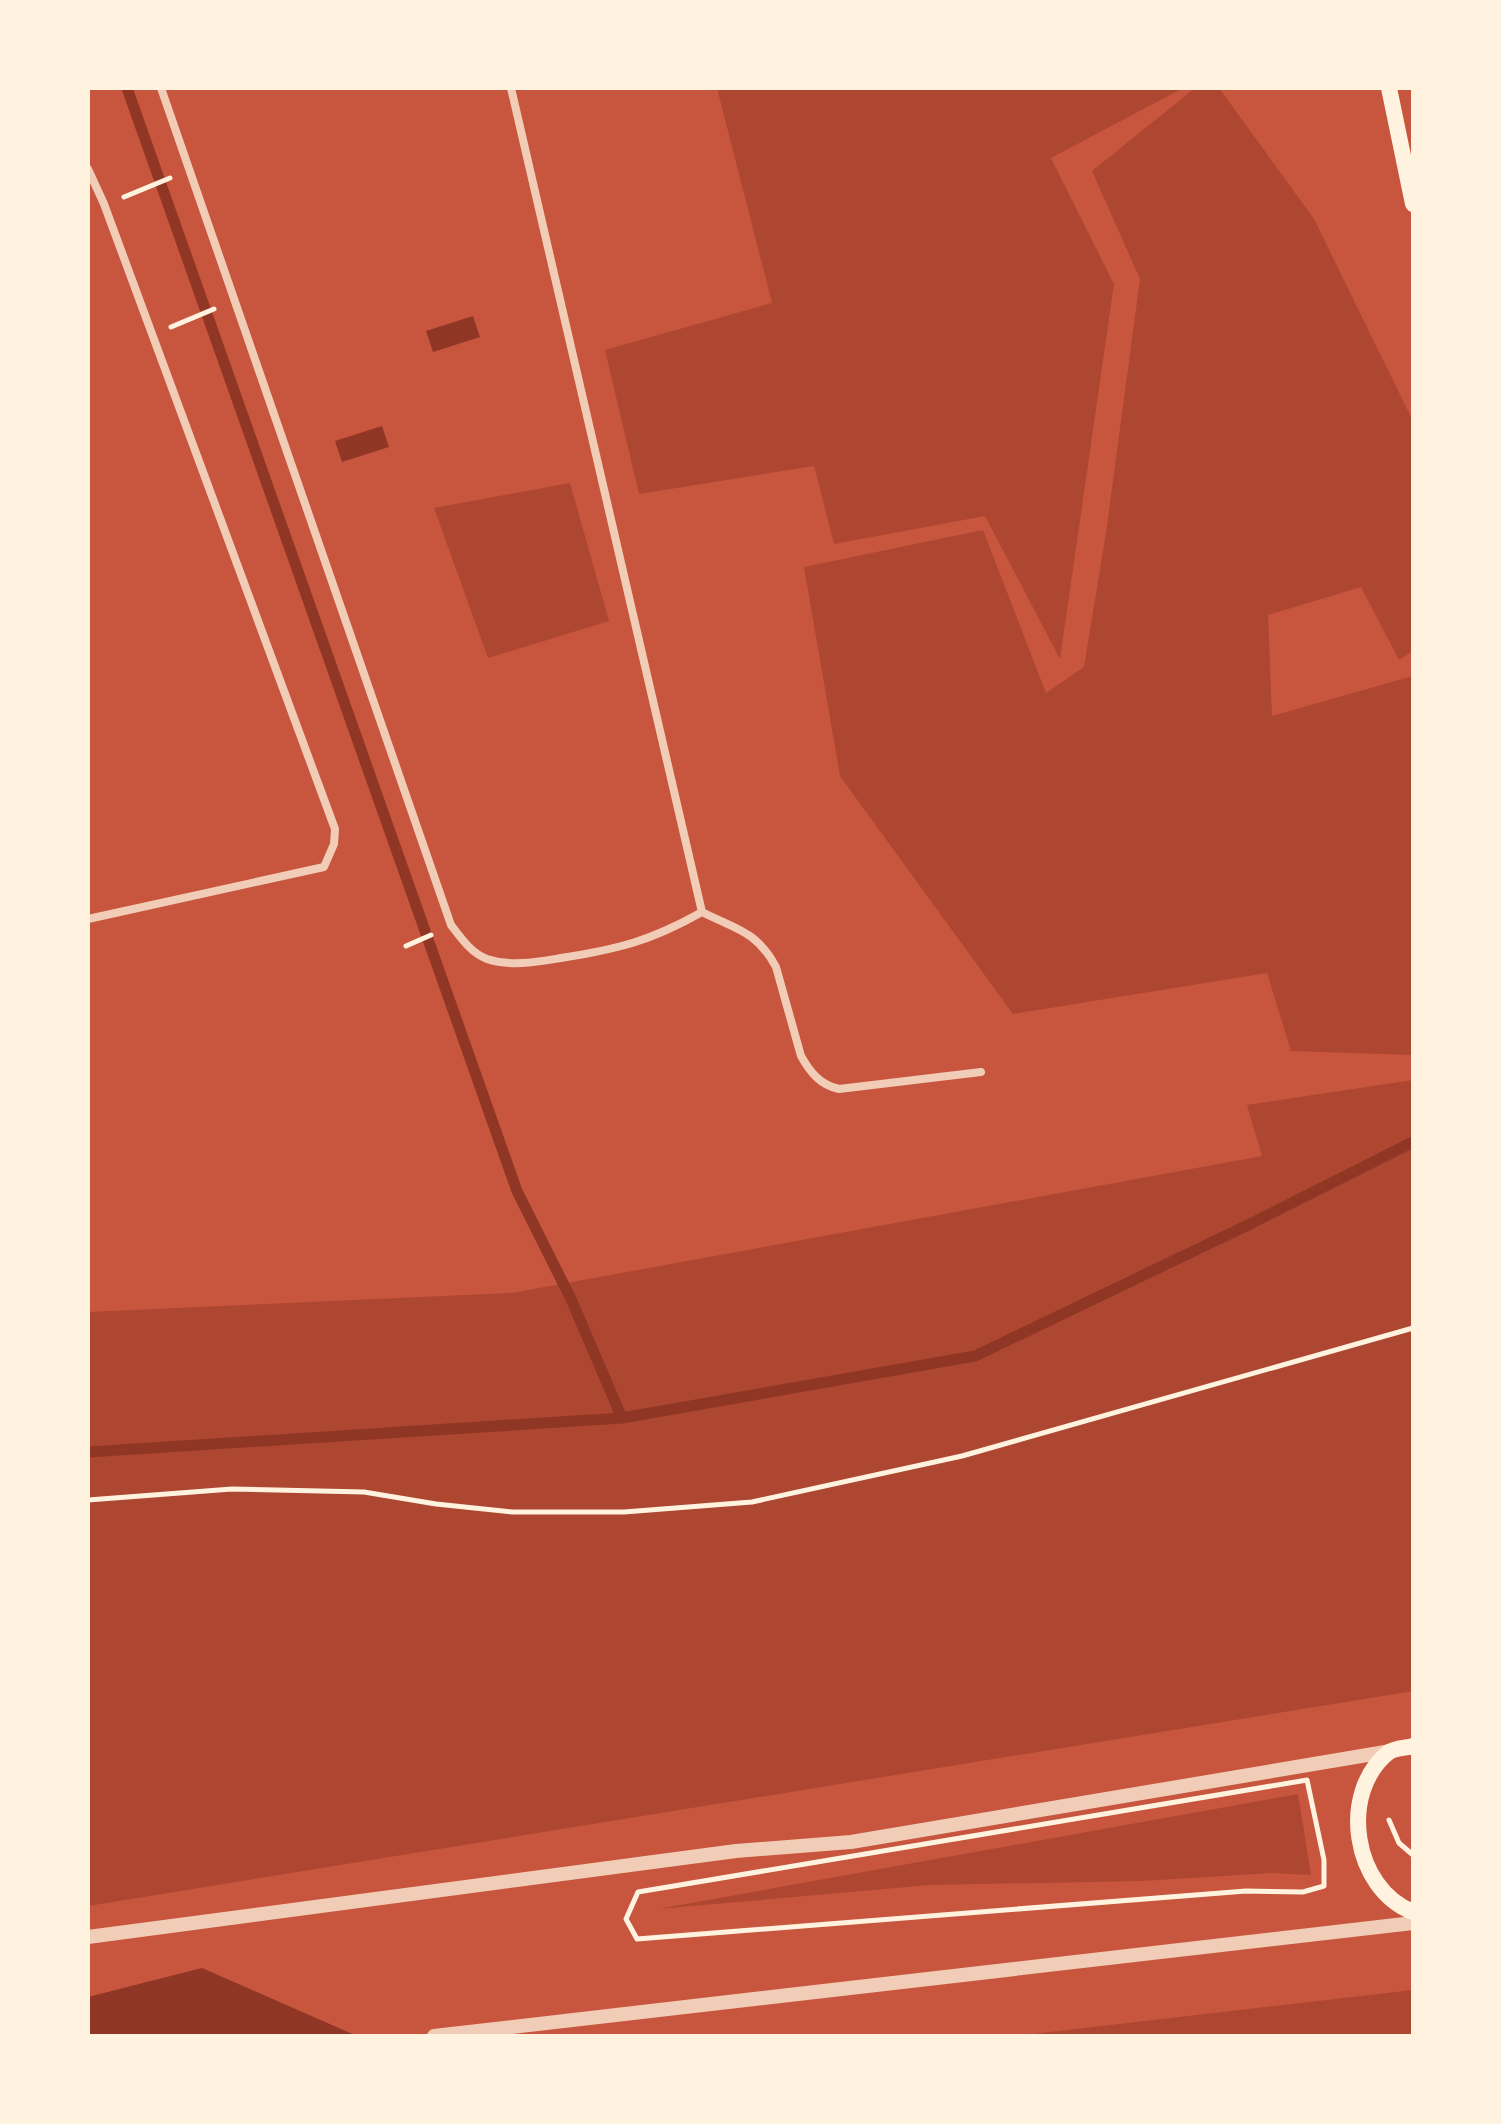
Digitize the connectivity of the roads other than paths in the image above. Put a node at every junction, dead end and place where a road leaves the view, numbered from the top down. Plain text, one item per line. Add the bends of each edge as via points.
1 (161, 88) edge
2 (511, 88) edge
3 (1389, 88) edge
4 (88, 169) edge
5 (1413, 204) edge
6 (702, 912) junction
7 (88, 919) edge
8 (981, 1072) dead end
9 (1413, 1746) edge
10 (1391, 1751) junction
11 (1413, 1912) edge
12 (1413, 1923) edge
13 (88, 1937) edge
14 (434, 2036) edge

1 - 6 street via 451,925 475,953 527,964 620,948
2 - 6 street
3 - 5 main road
4 - 7 street via 335,829 324,867
6 - 8 street via 750,934 769,954 801,1056 827,1087
9 - 10 main road
10 - 11 main road via 1368,1779 1357,1813 1360,1849 1375,1882
10 - 13 street via 851,1842 736,1851
12 - 14 street

